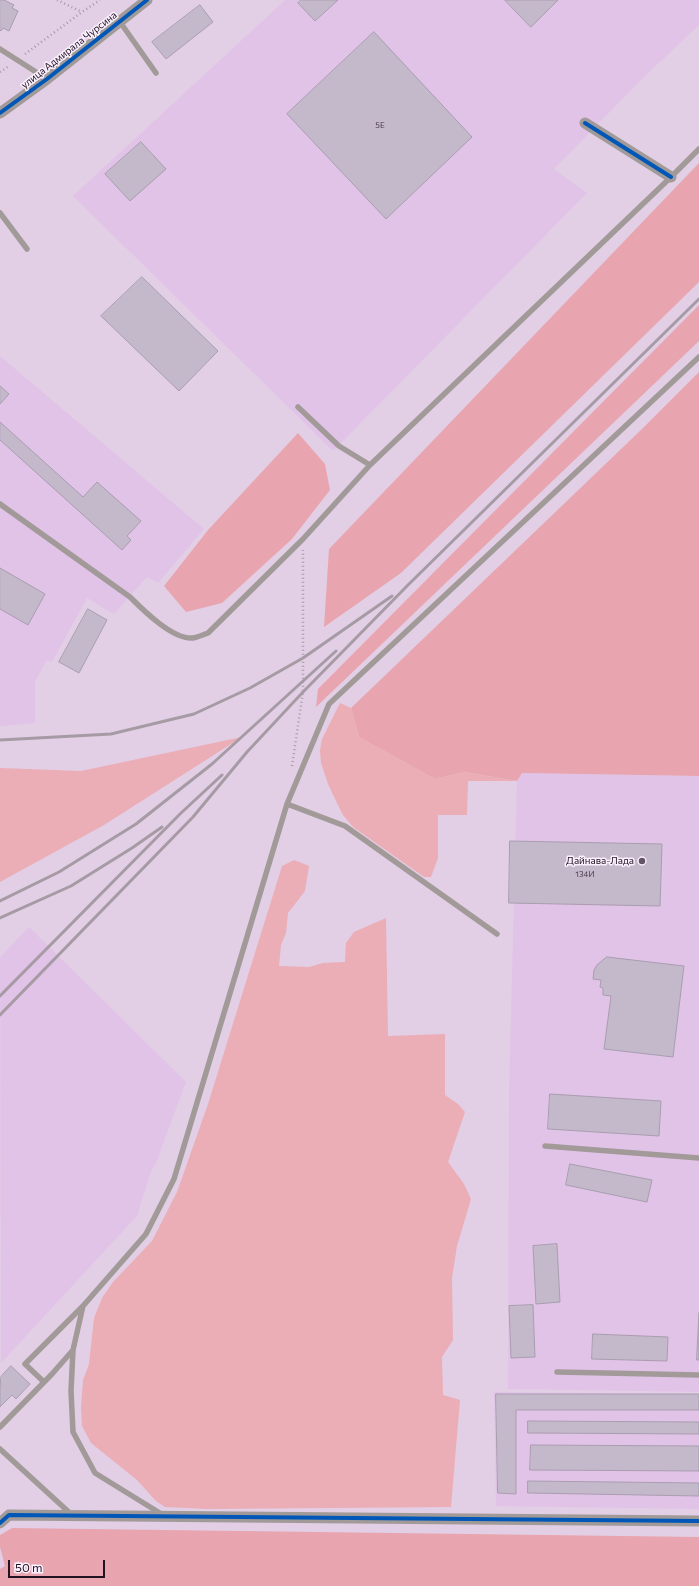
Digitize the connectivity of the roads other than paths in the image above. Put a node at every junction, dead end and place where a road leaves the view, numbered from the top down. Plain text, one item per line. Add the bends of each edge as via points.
1 (148, 0) edge
2 (120, 22) junction
3 (0, 50) edge
4 (156, 73) dead end
5 (47, 79) junction
6 (0, 113) edge
7 (584, 123) dead end
8 (699, 149) edge
9 (671, 177) junction
10 (0, 213) edge
11 (26, 249) dead end
12 (699, 357) edge
13 (298, 407) dead end
14 (370, 465) junction
15 (0, 504) edge
16 (287, 804) junction
17 (497, 934) dead end
18 (545, 1146) dead end
19 (699, 1158) edge
20 (83, 1306) junction
21 (73, 1350) junction
22 (557, 1372) dead end
23 (699, 1376) edge
24 (44, 1382) junction
25 (0, 1427) edge
26 (0, 1449) edge
27 (72, 1515) junction
28 (165, 1516) junction
29 (699, 1521) edge
30 (0, 1523) edge

1 - 2 street, улица Адмирала Чурсина
2 - 4 lane
2 - 5 street, улица Адмирала Чурсина
3 - 5 lane
5 - 6 street, улица Адмирала Чурсина
7 - 9 street
8 - 9 lane
9 - 14 lane
10 - 11 lane
12 - 16 lane via 329,704
13 - 14 lane via 339,446
14 - 15 lane via 303,539 208,633 191,638 173,633 130,597
16 - 17 lane via 345,826
16 - 20 lane via 174,1179 146,1234
18 - 19 lane
20 - 21 lane
20 - 24 lane via 25,1364
21 - 24 lane
21 - 28 lane via 73,1432 95,1473
22 - 23 lane
24 - 25 lane
26 - 27 lane
27 - 28 street
27 - 30 street via 9,1515
28 - 29 street

